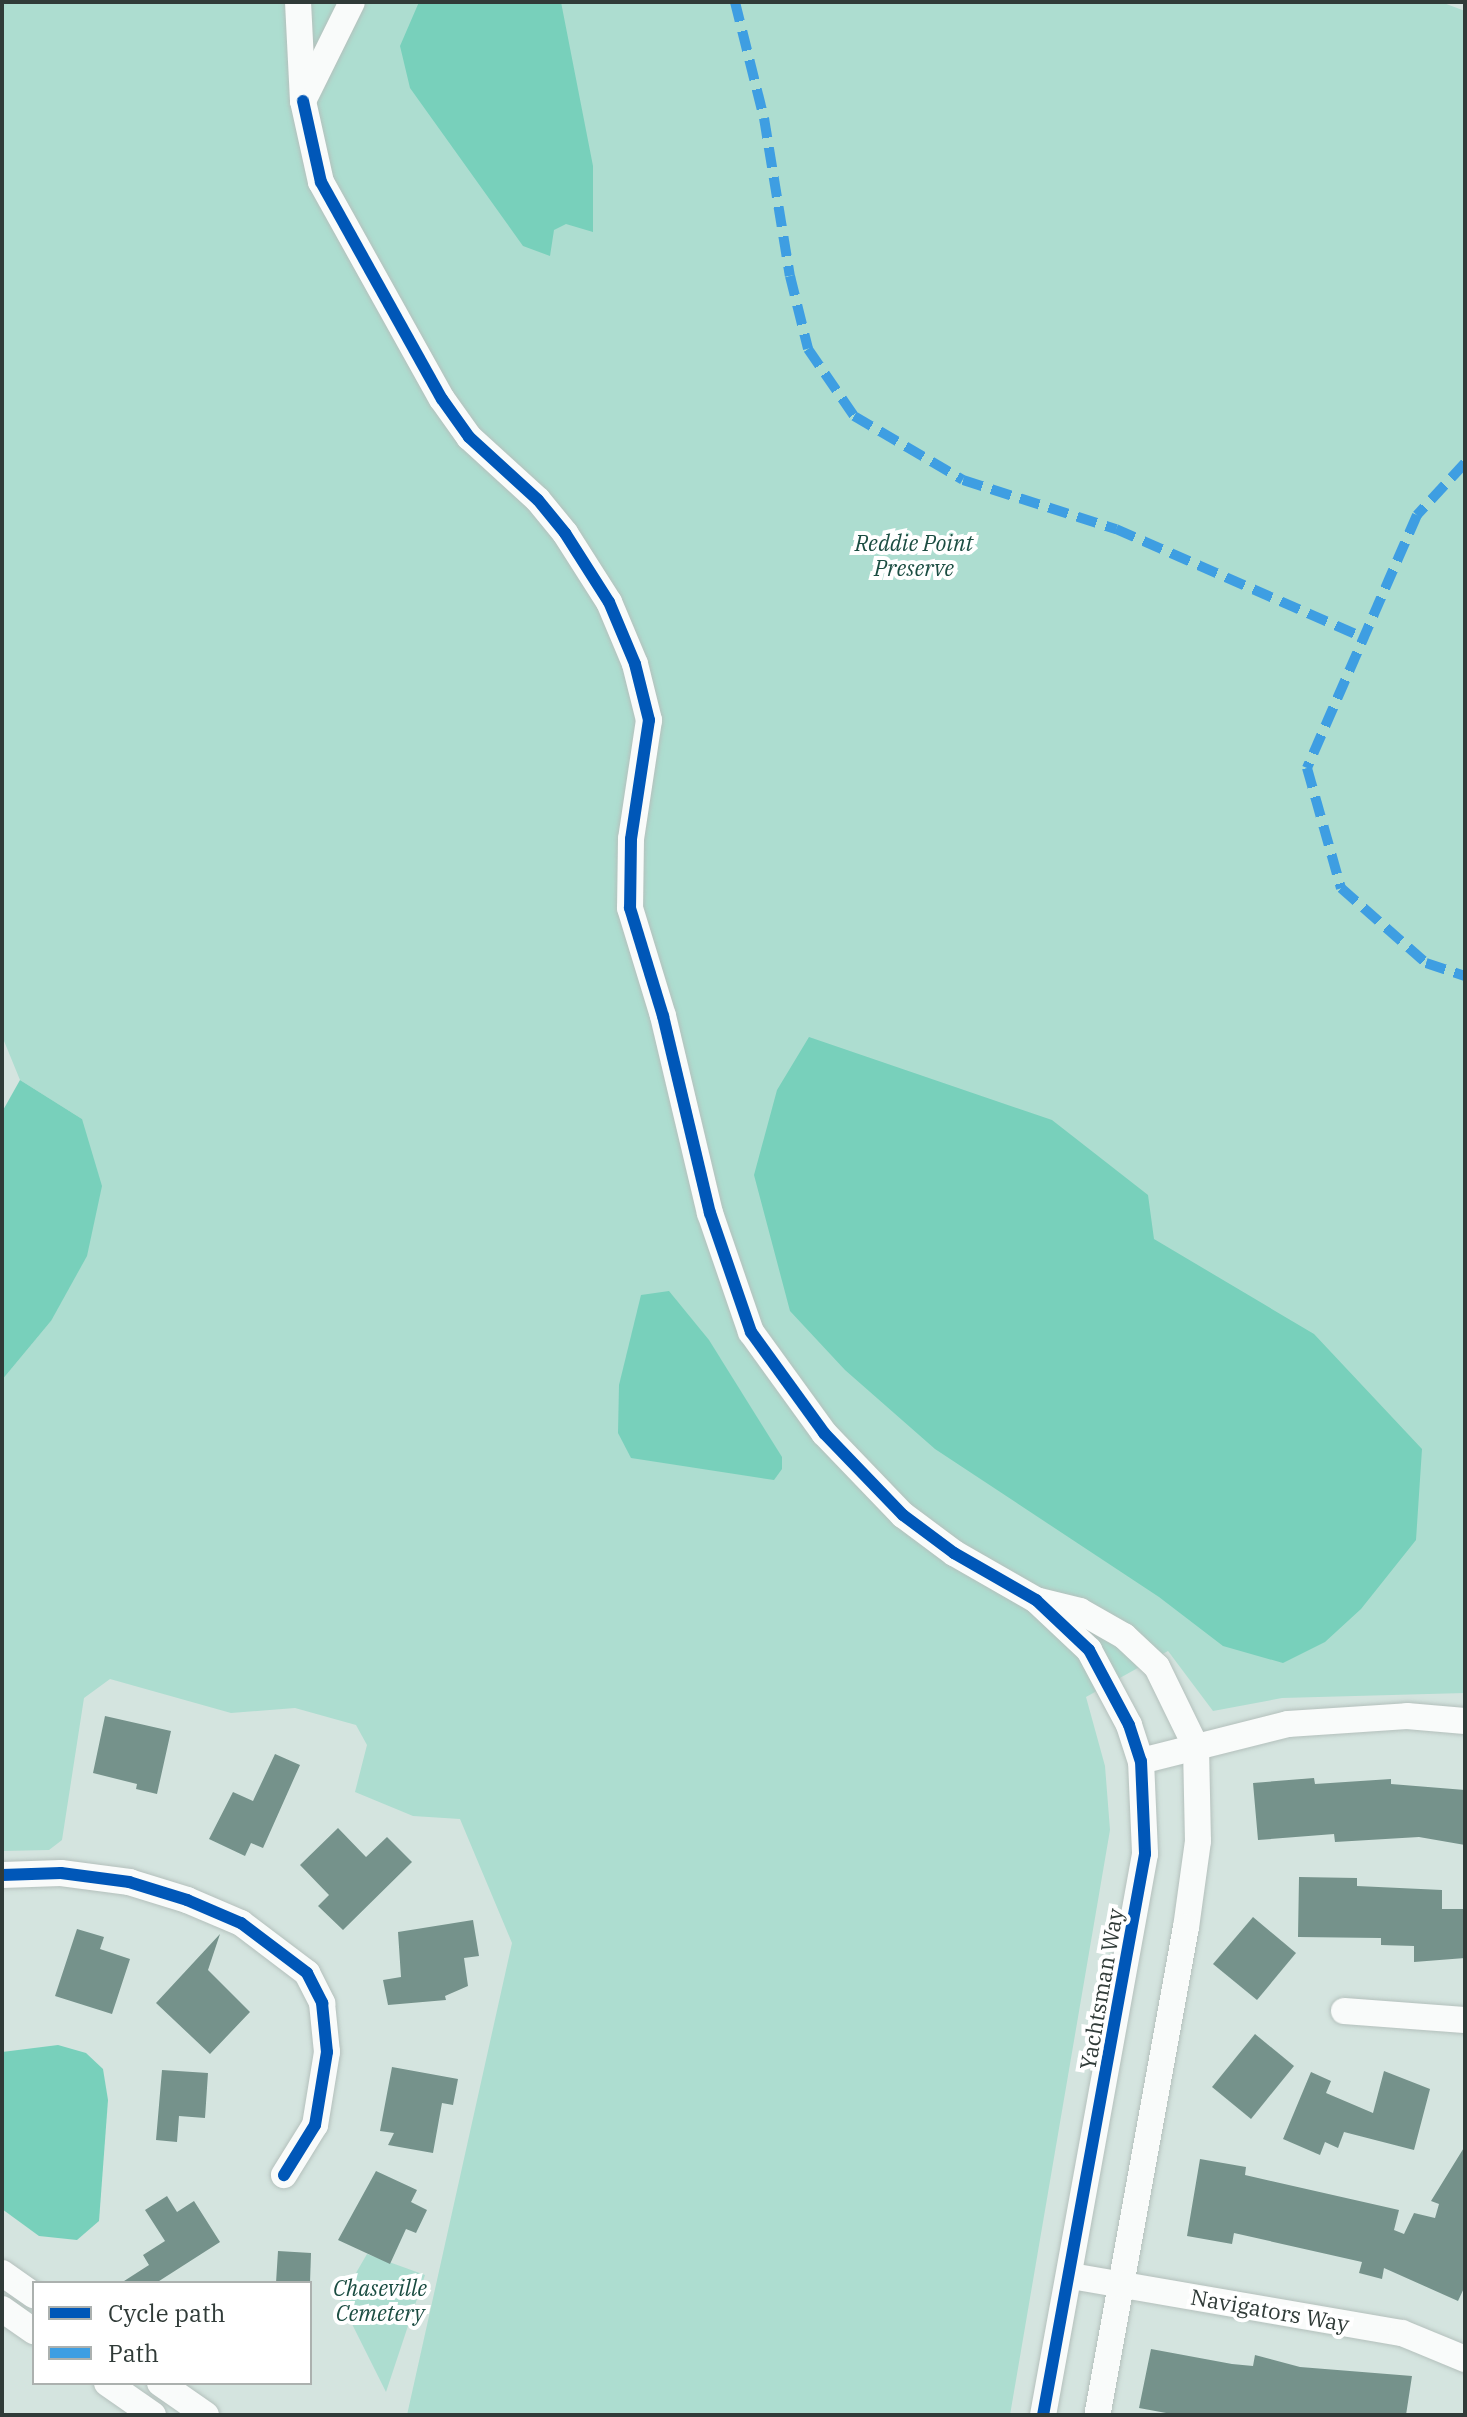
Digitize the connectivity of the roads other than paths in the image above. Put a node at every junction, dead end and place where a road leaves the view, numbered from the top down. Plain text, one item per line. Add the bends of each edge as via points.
1 (298, 2) edge
2 (352, 2) edge
3 (303, 101) junction
4 (1036, 1600) junction
5 (1465, 1721) edge
6 (1196, 1747) junction
7 (1141, 1761) junction
8 (2, 1875) edge
9 (1344, 2011) dead end
10 (1465, 2020) edge
11 (284, 2175) dead end
12 (2, 2273) edge
13 (1071, 2276) junction
14 (1120, 2284) junction
15 (32, 2294) edge
16 (2, 2309) edge
17 (32, 2330) edge
18 (1465, 2359) edge
19 (110, 2385) edge
20 (163, 2385) edge
21 (153, 2415) edge
22 (206, 2415) edge
23 (1043, 2415) edge
24 (1097, 2415) edge

1 - 3 street
2 - 3 street
3 - 4 street via 321,182 442,399 469,437 538,500 565,533 609,602 635,664 649,720 631,839 630,908 663,1016 723,1258 751,1332 824,1433 903,1515 954,1553
4 - 6 street via 1080,1611 1124,1636 1157,1667
4 - 7 street, Yachtsman Way via 1089,1650 1129,1725
5 - 6 street via 1345,1718 1288,1724
6 - 7 street
6 - 14 street via 1198,1841 1186,1927
7 - 13 street, Yachtsman Way via 1145,1854
8 - 11 street via 61,1873 129,1882 187,1900 241,1923 307,1973 322,2003 327,2052 315,2125
9 - 10 street
12 - 15 street
13 - 14 street, Navigators Way
13 - 23 street, Yachtsman Way
14 - 18 street, Navigators Way via 1402,2333
14 - 24 street
16 - 17 street
19 - 21 street
20 - 22 street

